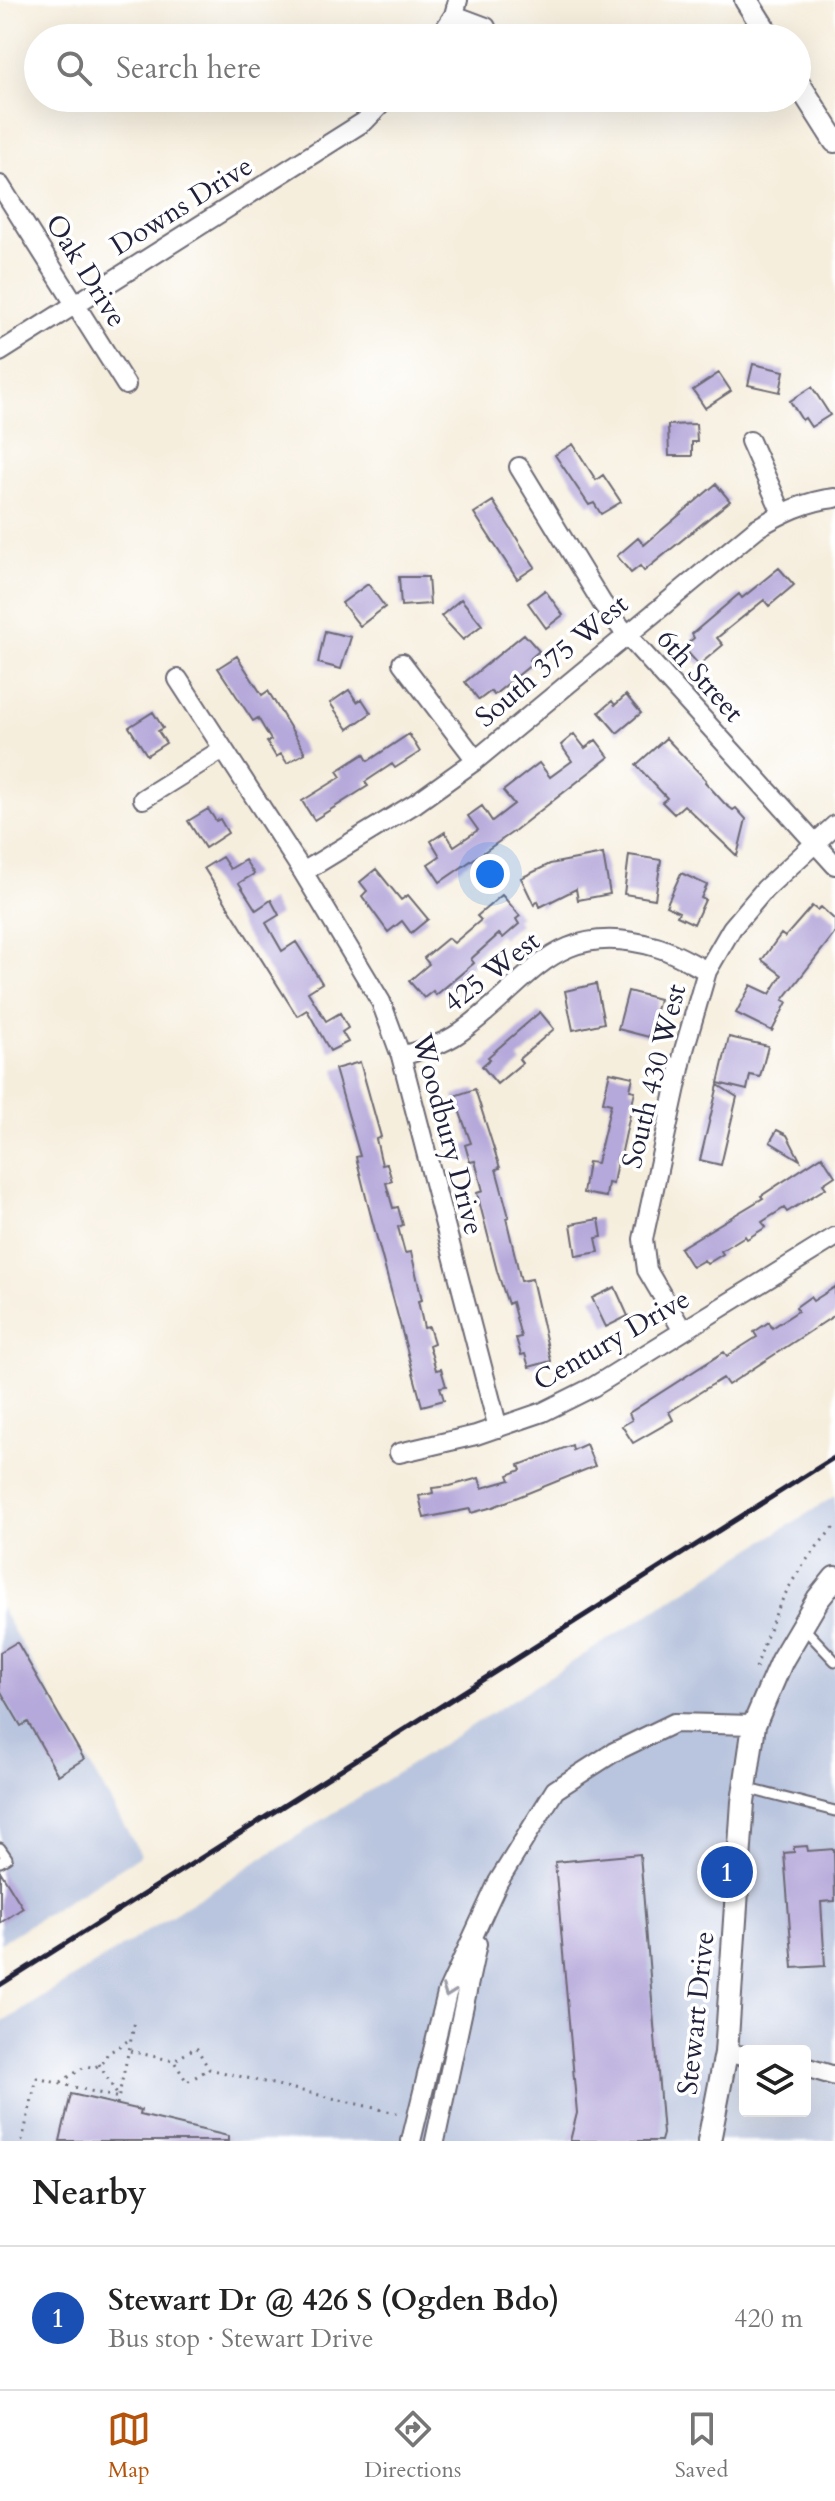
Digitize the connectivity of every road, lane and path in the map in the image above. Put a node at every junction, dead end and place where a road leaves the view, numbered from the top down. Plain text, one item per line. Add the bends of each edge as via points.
1 (746, 0) edge
2 (456, 8) edge
3 (481, 24) edge
4 (761, 24) edge
5 (811, 103) edge
6 (374, 112) edge
7 (835, 141) edge
8 (0, 185) edge
9 (75, 305) junction
10 (0, 352) edge
11 (126, 385) dead end
12 (750, 441) dead end
13 (519, 467) dead end
14 (835, 498) edge
15 (782, 513) junction
16 (626, 634) junction
17 (402, 663) dead end
18 (178, 679) dead end
19 (223, 749) junction
20 (476, 760) junction
21 (143, 799) dead end
22 (835, 825) edge
23 (815, 844) junction
24 (835, 865) edge
25 (303, 872) junction
26 (707, 971) junction
27 (401, 1056) junction
28 (835, 1237) edge
29 (683, 1331) junction
30 (498, 1428) junction
31 (399, 1453) dead end
32 (835, 1526) edge
33 (835, 1578) edge
34 (802, 1626) junction
35 (835, 1661) edge
36 (752, 1681) dead end
37 (754, 1725) junction
38 (745, 1788) junction
39 (835, 1811) edge
40 (0, 1848) edge
41 (0, 1862) edge
42 (481, 1921) junction
43 (135, 2021) dead end
44 (132, 2038) junction
45 (130, 2051) junction
46 (735, 2054) edge
47 (174, 2061) junction
48 (99, 2064) junction
49 (209, 2069) junction
50 (811, 2069) edge
51 (835, 2076) edge
52 (60, 2083) junction
53 (119, 2098) junction
54 (117, 2104) dead end
55 (416, 2117) junction
56 (22, 2141) edge
57 (411, 2141) edge
58 (435, 2141) edge
59 (709, 2141) edge

1 - 4 street
2 - 3 street
5 - 7 street
6 - 9 street, Downs Drive
8 - 9 street, Oak Drive
9 - 10 street, Downs Drive
9 - 11 street, Oak Drive
12 - 15 street
13 - 16 street, 6th Street
14 - 15 street, South 375 West
15 - 16 street, South 375 West
16 - 20 street, South 375 West
16 - 23 street, 6th Street
17 - 20 street
18 - 19 street, Woodbury Drive
19 - 21 street
19 - 25 street, Woodbury Drive
20 - 25 street, South 375 West
22 - 23 street, South 430 West
23 - 24 street, 6th Street
23 - 26 street, South 430 West via 765,889 732,928
25 - 27 street, Woodbury Drive via 381,1002
26 - 27 street, 425 West via 659,948 629,941 600,940 567,948 544,959 459,1033
26 - 29 street, South 430 West via 684,1050 643,1239 647,1270
27 - 30 street, Woodbury Drive
28 - 29 street, Century Drive
29 - 30 street, Century Drive via 593,1387
30 - 31 street, Century Drive
32 - 36 path via 785,1590
33 - 34 street, Stewart Drive
34 - 35 lane
34 - 37 street, Stewart Drive
37 - 38 street, Stewart Drive
37 - 42 street via 674,1723 614,1752 555,1790 498,1882
38 - 39 lane
38 - 46 street, Stewart Drive
40 - 41 lane via 7,1858
42 -> 55 street via 447,1993
42 - 58 street
43 - 44 path
44 - 45 path
44 - 48 path
45 - 47 path
45 - 53 path
46 - 59 street, Stewart Drive
47 - 49 path via 187,2082
47 - 49 path via 196,2047
48 - 52 path
48 - 53 path
49 - 55 path
50 - 51 street
52 - 53 path
52 - 56 path via 37,2078
53 - 54 path
55 - 57 street

